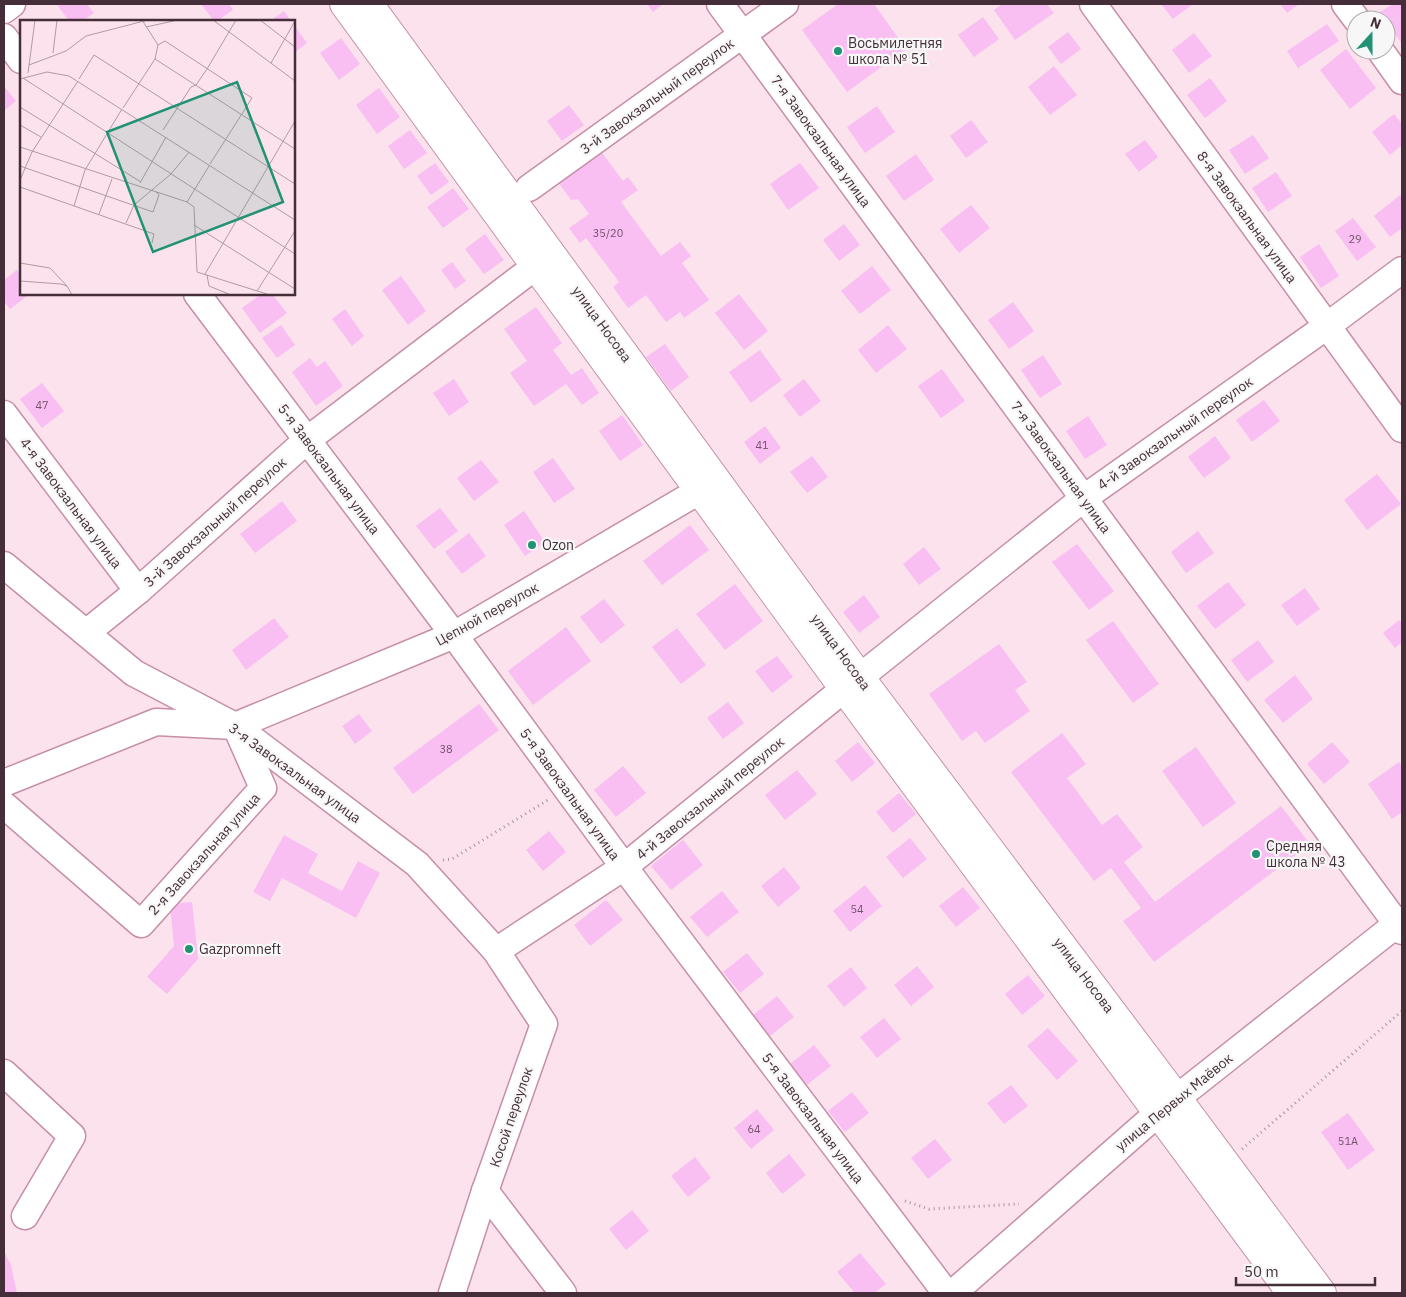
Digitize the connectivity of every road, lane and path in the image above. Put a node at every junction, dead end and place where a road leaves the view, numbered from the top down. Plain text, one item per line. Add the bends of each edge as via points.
1 (12, 4) edge
2 (344, 4) edge
3 (369, 4) edge
4 (720, 4) edge
5 (785, 4) edge
6 (1092, 4) edge
7 (4, 10) edge
8 (743, 34) junction
9 (4, 37) edge
10 (20, 59) edge
11 (1387, 60) edge
12 (1402, 81) edge
13 (529, 188) dead end
14 (544, 260) junction
15 (1402, 270) edge
16 (198, 295) edge
17 (1327, 326) junction
18 (4, 414) edge
19 (1402, 429) edge
20 (307, 440) junction
21 (708, 486) junction
22 (1084, 498) junction
23 (4, 565) edge
24 (138, 591) junction
25 (86, 633) junction
26 (454, 635) junction
27 (852, 683) junction
28 (235, 726) junction
29 (4, 783) edge
30 (566, 789) junction
31 (4, 805) edge
32 (418, 864) junction
33 (624, 867) junction
34 (1401, 925) edge
35 (496, 951) junction
36 (1402, 1011) edge
37 (4, 1072) edge
38 (1168, 1106) junction
39 (1236, 1154) dead end
40 (485, 1191) junction
41 (902, 1200) dead end
42 (1057, 1202) junction
43 (25, 1216) dead end
44 (452, 1293) edge
45 (563, 1293) edge
46 (946, 1293) edge
47 (953, 1293) edge
48 (1291, 1293) edge
49 (1322, 1293) edge

1 - 7 street
2 - 14 main road, улица Носова
3 - 14 main road, улица Носова
4 - 8 street, 7-я Завокзальная улица
5 - 8 street, 3-й Завокзальный переулок
6 - 17 street, 8-я Завокзальная улица
8 - 13 street, 3-й Завокзальный переулок
8 - 22 street, 7-я Завокзальная улица
9 - 10 street
11 - 12 street
14 - 20 street, 3-й Завокзальный переулок
14 - 21 main road, улица Носова
15 - 17 street, 4-й Завокзальный переулок
16 - 20 street, 5-я Завокзальная улица
17 - 19 street, 8-я Завокзальная улица
17 - 22 street, 4-й Завокзальный переулок
18 - 24 street, 4-я Завокзальная улица
20 - 24 street, 3-й Завокзальный переулок
20 - 26 street, 5-я Завокзальная улица
21 - 26 street, Цепной переулок
21 - 27 main road, улица Носова
22 - 27 street, 4-й Завокзальный переулок
22 - 34 street, 7-я Завокзальная улица
23 - 25 street, 3-я Завокзальная улица
24 - 25 street, 3-й Завокзальный переулок
25 - 28 street, 3-я Завокзальная улица via 134,673
26 - 28 street, Цепной переулок
26 - 30 street, 5-я Завокзальная улица
27 - 33 street, 4-й Завокзальный переулок
27 - 38 main road, улица Носова
28 - 29 street via 156,722
28 - 31 street, 2-я Завокзальная улица via 263,788 141,924
28 - 32 street, 3-я Завокзальная улица
30 - 32 path via 452,859
30 - 33 street, 5-я Завокзальная улица
32 - 35 street, 3-я Завокзальная улица
33 - 35 street, 4-й Завокзальный переулок
33 - 46 street, 5-я Завокзальная улица
34 - 38 street, улица Первых Маёвок
35 - 40 street, Косой переулок via 544,1024
36 - 39 path
37 - 43 street via 72,1136
38 - 42 street, улица Первых Маёвок
38 - 48 main road, улица Носова
38 - 49 main road, улица Носова
40 - 44 street, Косой переулок
40 - 45 street
41 - 42 path via 929,1209
42 - 47 street, улица Первых Маёвок

